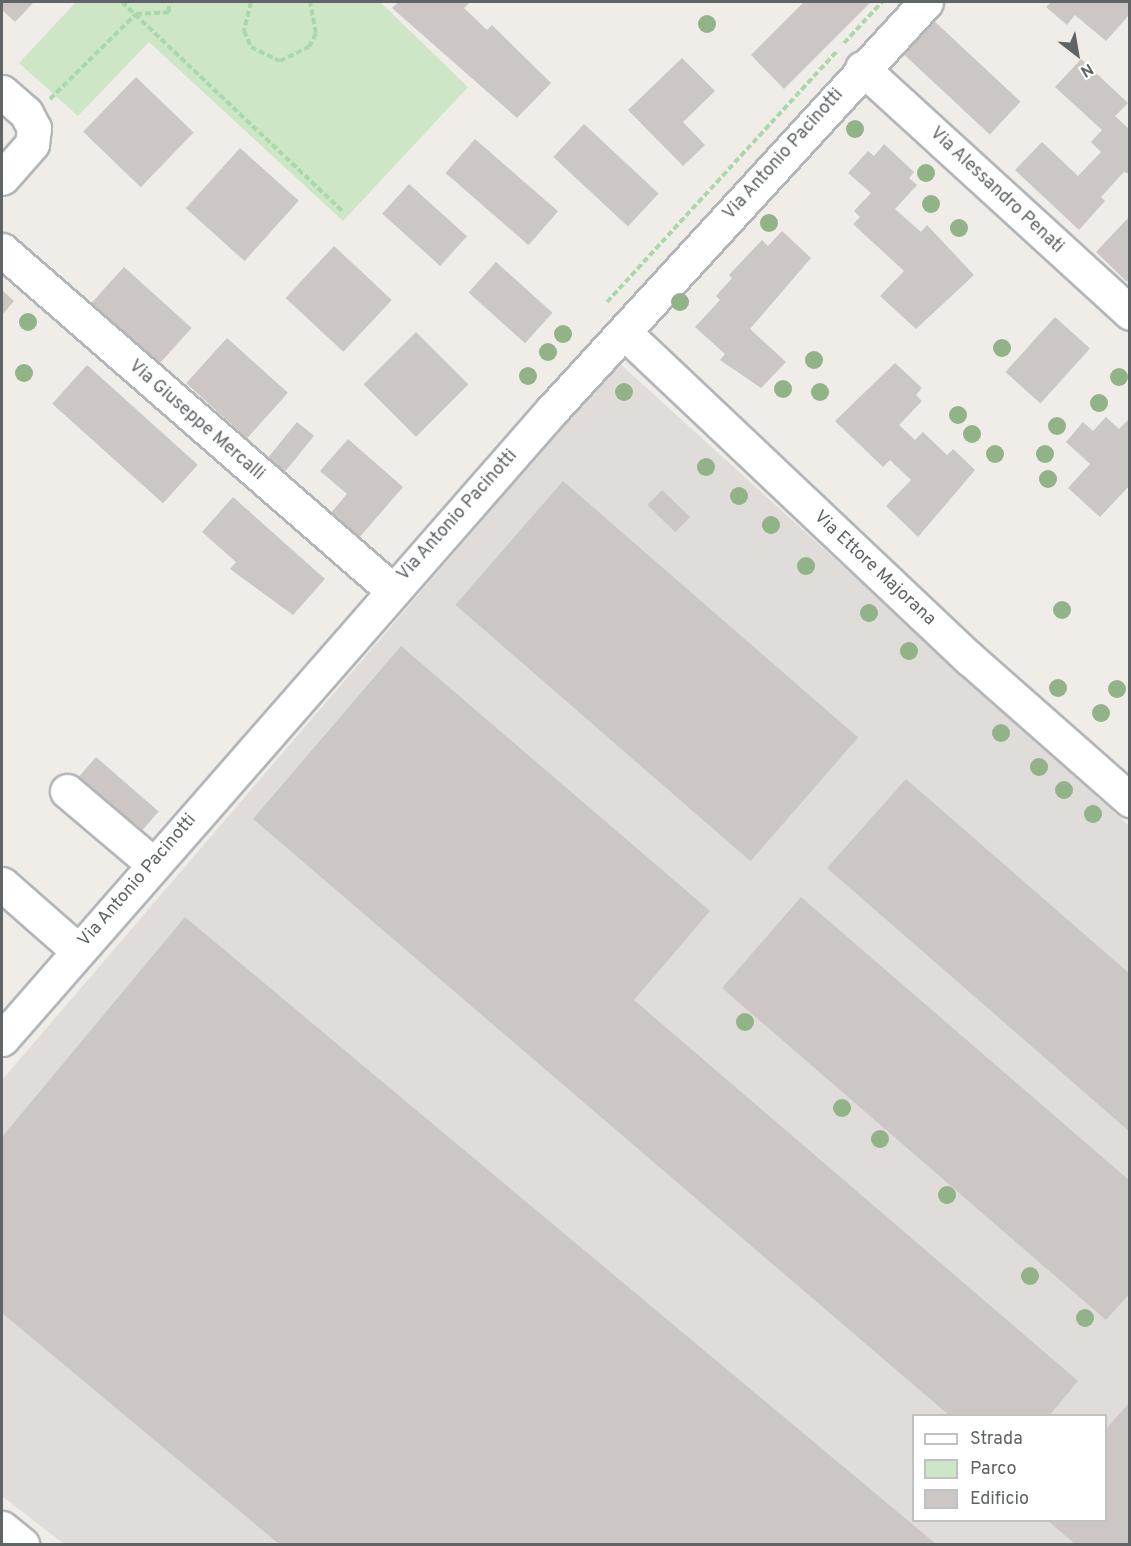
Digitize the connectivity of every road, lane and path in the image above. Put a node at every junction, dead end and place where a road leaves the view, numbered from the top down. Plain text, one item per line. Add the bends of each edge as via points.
1 (122, 2) edge
2 (169, 2) edge
3 (251, 2) edge
4 (310, 2) edge
5 (926, 2) edge
6 (136, 14) junction
7 (862, 68) junction
8 (14, 102) edge
9 (2, 178) edge
10 (342, 211) dead end
11 (2, 250) edge
12 (1130, 313) edge
13 (624, 332) junction
14 (392, 590) junction
15 (68, 790) dead end
16 (1130, 800) edge
17 (152, 863) junction
18 (2, 884) edge
19 (77, 950) junction
20 (2, 1039) edge
21 (2, 1528) edge
22 (22, 1545) edge

1 - 6 path
2 - 6 path via 169,12
3 - 4 path via 244,32 251,47 280,61 302,52 316,33
5 - 7 street, Via Antonio Pacinotti
6 - 8 path via 60,93
6 - 10 path
7 - 12 street, Via Alessandro Penati
7 - 13 street, Via Antonio Pacinotti
8 - 9 street via 34,128 32,144
11 - 14 street, Via Giuseppe Mercalli
13 - 14 street, Via Antonio Pacinotti
13 - 16 street, Via Ettore Majorana via 969,658
14 - 17 street, Via Antonio Pacinotti
15 - 17 street
17 - 19 street, Via Antonio Pacinotti
18 - 19 street
19 - 20 street, Via Antonio Pacinotti
21 - 22 street

